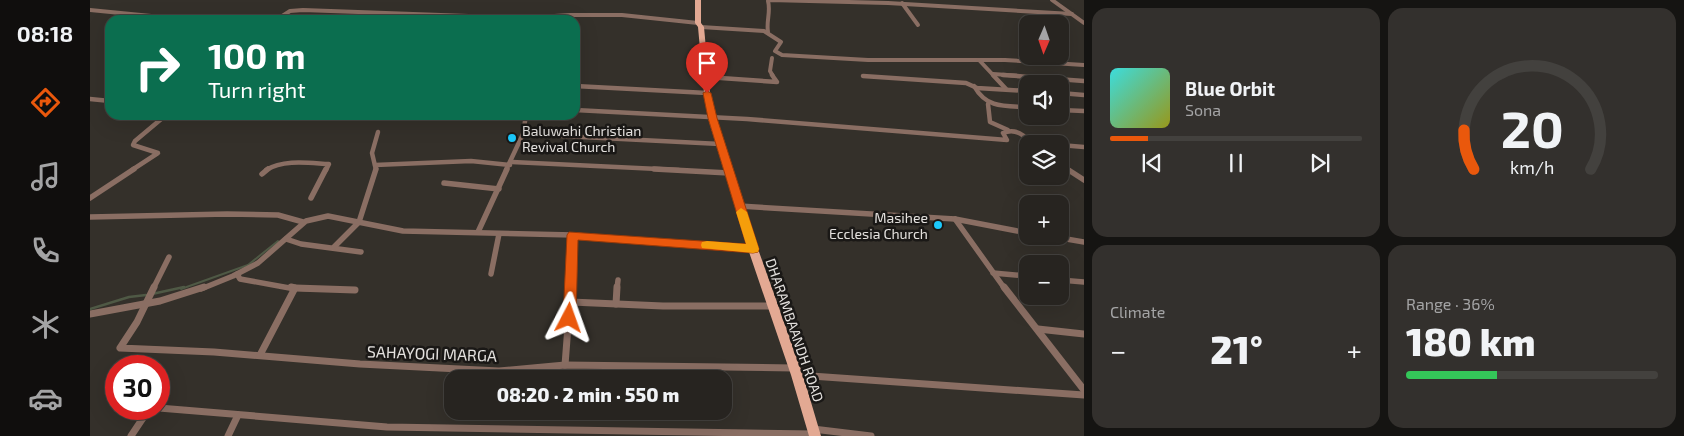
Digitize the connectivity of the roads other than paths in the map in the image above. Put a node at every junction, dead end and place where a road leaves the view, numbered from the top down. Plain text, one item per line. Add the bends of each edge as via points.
1 (698, 0) edge
2 (898, 0) edge
3 (1052, 0) edge
4 (903, 4) junction
5 (90, 10) edge
6 (1072, 14) junction
7 (141, 15) edge
8 (284, 15) edge
9 (425, 15) edge
10 (580, 15) edge
11 (1084, 23) edge
12 (700, 25) junction
13 (918, 25) dead end
14 (768, 32) junction
15 (772, 58) dead end
16 (979, 60) junction
17 (1084, 65) edge
18 (993, 74) junction
19 (863, 76) dead end
20 (706, 78) junction
21 (1084, 81) edge
22 (580, 86) edge
23 (974, 86) junction
24 (1006, 89) junction
25 (1019, 90) edge
26 (707, 93) junction
27 (1069, 94) edge
28 (1084, 95) edge
29 (90, 99) edge
30 (105, 100) edge
31 (988, 104) junction
32 (1019, 106) edge
33 (580, 110) edge
34 (1069, 110) edge
35 (1084, 111) edge
36 (712, 118) junction
37 (160, 120) edge
38 (525, 120) edge
39 (1008, 130) junction
40 (378, 132) dead end
41 (523, 134) junction
42 (1021, 135) edge
43 (720, 144) junction
44 (1069, 146) edge
45 (1084, 148) edge
46 (511, 164) junction
47 (375, 165) junction
48 (1069, 171) edge
49 (729, 173) junction
50 (262, 174) dead end
51 (1084, 180) edge
52 (444, 183) dead end
53 (499, 189) junction
54 (90, 198) edge
55 (311, 198) dead end
56 (739, 206) junction
57 (90, 218) edge
58 (955, 218) junction
59 (303, 222) junction
60 (359, 222) junction
61 (1019, 231) edge
62 (478, 232) junction
63 (499, 234) junction
64 (573, 235) junction
65 (286, 239) junction
66 (1069, 239) edge
67 (1084, 242) edge
68 (334, 247) junction
69 (753, 249) junction
70 (361, 252) dead end
71 (169, 256) dead end
72 (993, 273) junction
73 (237, 274) junction
74 (491, 274) dead end
75 (1019, 275) edge
76 (618, 280) dead end
77 (1069, 281) edge
78 (1084, 282) edge
79 (295, 288) junction
80 (355, 290) dead end
81 (571, 302) junction
82 (147, 304) junction
83 (616, 304) junction
84 (773, 306) junction
85 (90, 314) edge
86 (1038, 329) junction
87 (1084, 334) edge
88 (260, 355) junction
89 (565, 365) junction
90 (796, 371) junction
91 (1084, 390) edge
92 (1084, 395) edge
93 (170, 409) edge
94 (238, 415) junction
95 (142, 420) edge
96 (814, 433) edge
97 (720, 434) edge
98 (131, 436) edge
99 (228, 436) edge
100 (871, 436) edge

1 - 12 main road, DHARAMBAANDH ROAD
2 - 4 street
3 - 6 street
4 - 6 street
4 - 13 street
4 - 14 street via 770,0 766,22
5 - 7 street
6 - 11 street
8 - 9 street via 302,10
10 - 12 street via 668,18
12 - 14 street
12 - 20 main road, DHARAMBAANDH ROAD
14 - 16 street via 781,42 775,51 782,55 868,60
15 - 20 street via 770,70 777,82
16 - 17 street
16 - 18 street
18 - 21 street
18 - 24 street
19 - 23 street
20 - 26 main road, DHARAMBAANDH ROAD
22 - 26 street
23 - 24 street
23 - 31 street
24 - 25 street
26 - 36 main road, DHARAMBAANDH ROAD
27 - 28 street
29 - 30 street
31 - 32 street
31 - 39 street via 990,122
33 - 36 street
34 - 35 street
36 - 39 street via 1007,140 1003,133
36 - 43 main road, DHARAMBAANDH ROAD
37 - 54 street via 133,145 156,151 156,155
38 - 41 street
39 - 42 street
40 - 47 street via 373,142
41 - 43 street
41 - 46 street
43 - 49 main road, DHARAMBAANDH ROAD
44 - 45 street
46 - 47 street via 471,160
46 - 49 street
46 - 53 street
47 - 60 street via 376,172
48 - 51 street
49 - 56 main road, DHARAMBAANDH ROAD
50 - 55 street via 268,167 283,163 330,164
52 - 53 street
53 - 62 street
56 - 58 street
56 - 69 main road, DHARAMBAANDH ROAD
57 - 59 street via 227,214 278,215
58 - 61 street
58 - 72 street
59 - 60 street via 316,216
59 - 65 street
60 - 62 street via 403,231
60 - 68 street
62 - 63 street
63 - 64 street
63 - 74 street
64 - 69 street
64 - 81 street
65 - 68 street
65 - 73 street via 260,262
66 - 67 street
68 - 70 street
69 - 84 main road, DHARAMBAANDH ROAD
71 - 82 street
72 - 75 street
72 - 86 street
73 - 79 street via 240,278
73 - 82 street
76 - 83 street
77 - 78 street
79 - 80 street
79 - 88 street
81 - 83 street
81 - 89 street
82 - 85 street
82 - 88 street, SAHAYOGI MARGA via 120,348
83 - 84 street
84 - 90 main road, DHARAMBAANDH ROAD
86 - 87 street
86 - 91 street
88 - 89 street, SAHAYOGI MARGA via 360,364 499,370
89 - 90 street, SAHAYOGI MARGA
90 - 92 street, SAHAYOGI MARGA
90 - 96 main road, DHARAMBAANDH ROAD
93 - 94 street
94 - 97 street via 387,427
94 - 99 street
95 - 98 street
96 - 97 street
96 - 100 street

